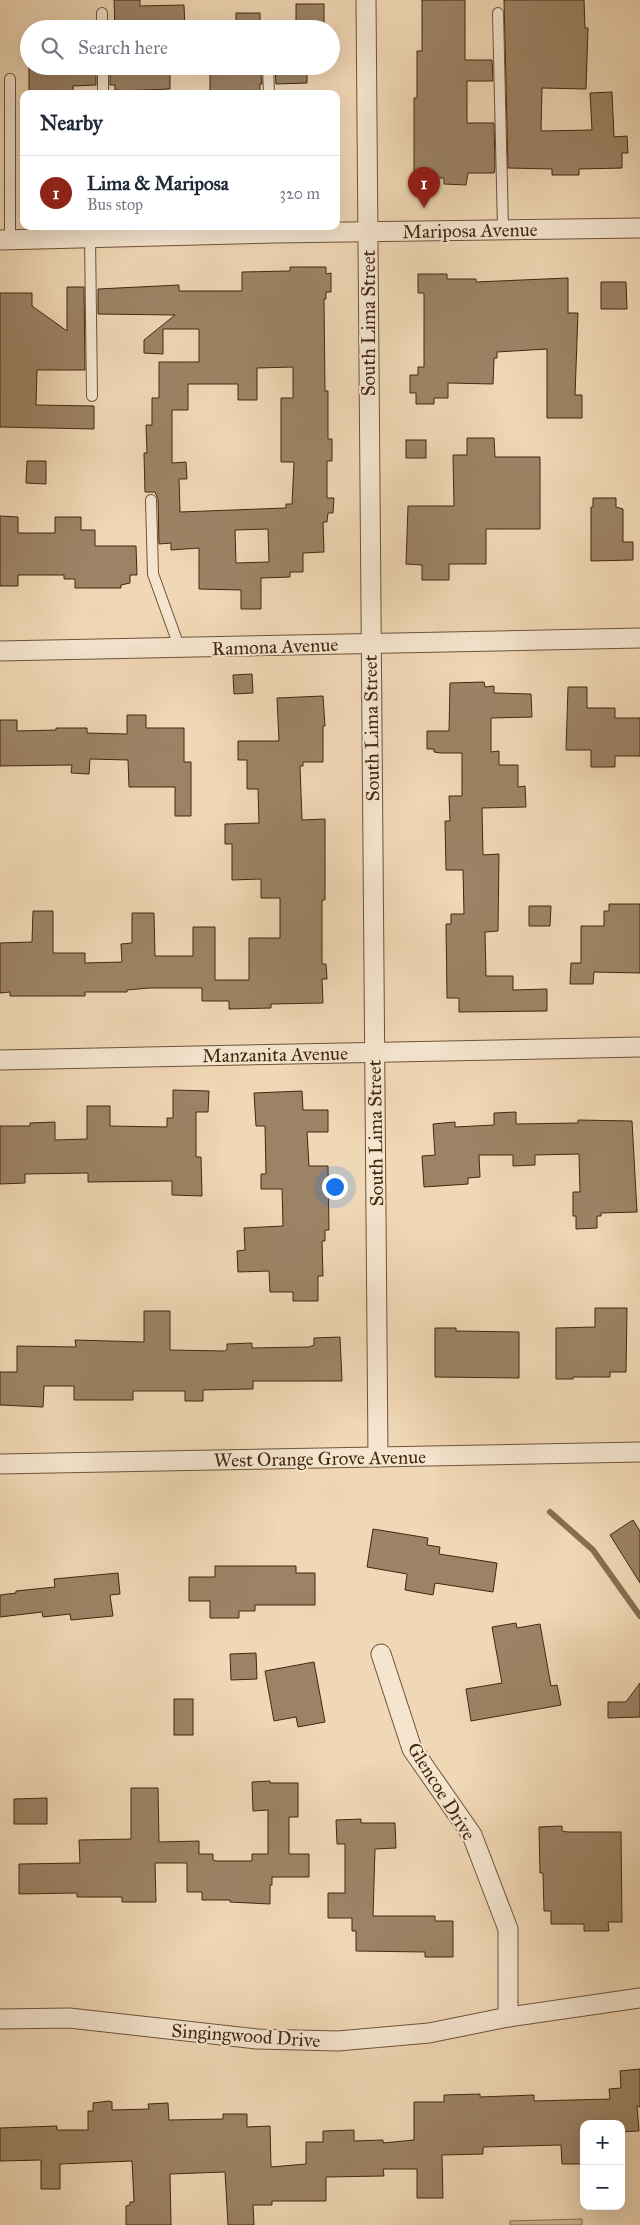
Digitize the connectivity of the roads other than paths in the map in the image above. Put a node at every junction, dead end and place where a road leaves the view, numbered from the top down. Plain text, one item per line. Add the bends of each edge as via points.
1 (366, 0) edge
2 (102, 13) dead end
3 (498, 13) dead end
4 (102, 20) edge
5 (103, 75) edge
6 (268, 75) edge
7 (10, 79) dead end
8 (103, 90) edge
9 (269, 90) edge
10 (640, 228) edge
11 (503, 229) junction
12 (274, 230) edge
13 (368, 232) junction
14 (99, 234) edge
15 (5, 240) edge
16 (92, 396) dead end
17 (151, 500) dead end
18 (640, 638) edge
19 (370, 643) junction
20 (180, 649) junction
21 (0, 651) edge
22 (640, 1047) edge
23 (374, 1052) junction
24 (0, 1060) edge
25 (640, 1452) edge
26 (378, 1457) junction
27 (0, 1464) edge
28 (381, 1654) dead end
29 (640, 1998) edge
30 (508, 2017) junction
31 (0, 2020) edge

1 - 13 street, South Lima Street
2 - 4 lane
3 - 11 lane
5 - 8 lane
6 - 9 lane
7 - 15 lane
10 - 11 street, Mariposa Avenue
11 - 13 street, Mariposa Avenue
12 - 13 street, Mariposa Avenue
12 - 14 street, Mariposa Avenue
13 - 19 street, South Lima Street
14 - 15 street, Mariposa Avenue
14 - 16 lane
17 - 20 lane via 153,574
18 - 19 street, Ramona Avenue
19 - 20 street, Ramona Avenue
19 - 23 street, South Lima Street
20 - 21 street, Ramona Avenue
22 - 23 street, Manzanita Avenue
23 - 24 street, Manzanita Avenue
23 - 26 street, South Lima Street
25 - 26 street, West Orange Grove Avenue
26 - 27 street, West Orange Grove Avenue
28 - 30 street, Glencoe Drive via 412,1749 472,1835 508,1929
29 - 30 street, Singingwood Drive
30 - 31 street, Singingwood Drive via 429,2033 338,2041 257,2039 69,2018

